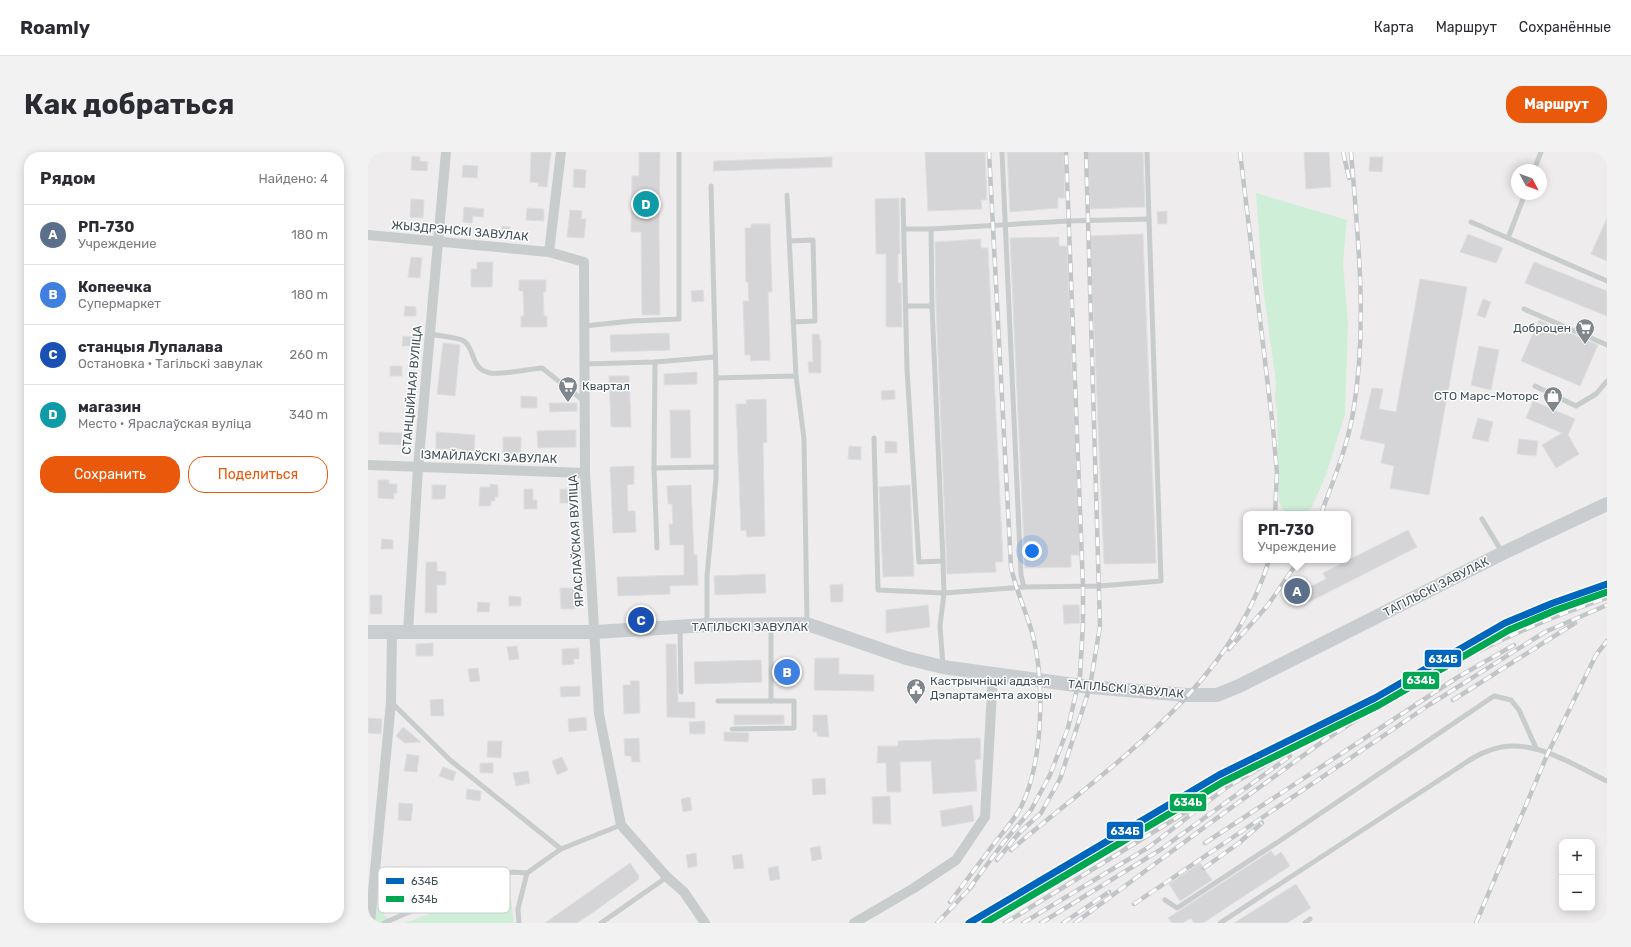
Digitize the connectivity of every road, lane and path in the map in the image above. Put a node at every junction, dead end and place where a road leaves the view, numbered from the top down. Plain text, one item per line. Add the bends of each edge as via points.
1 (446, 152) edge
2 (561, 152) edge
3 (679, 152) edge
4 (1002, 152) edge
5 (1147, 152) edge
6 (1541, 152) edge
7 (1536, 164) edge
8 (711, 186) dead end
9 (787, 195) dead end
10 (903, 200) dead end
11 (1523, 200) edge
12 (1149, 219) junction
13 (1471, 222) dead end
14 (1006, 226) junction
15 (904, 229) junction
16 (931, 229) junction
17 (368, 235) edge
18 (1508, 238) junction
19 (790, 241) junction
20 (439, 242) junction
21 (549, 252) junction
22 (1607, 281) edge
23 (906, 306) junction
24 (932, 306) junction
25 (1524, 309) dead end
26 (793, 322) junction
27 (584, 326) junction
28 (431, 334) junction
29 (1607, 345) edge
30 (715, 357) junction
31 (655, 362) junction
32 (585, 364) junction
33 (796, 376) junction
34 (716, 378) junction
35 (1607, 381) edge
36 (1535, 386) dead end
37 (585, 403) junction
38 (874, 438) dead end
39 (368, 466) edge
40 (716, 467) junction
41 (418, 468) junction
42 (654, 468) junction
43 (585, 473) junction
44 (1607, 504) edge
45 (1482, 519) dead end
46 (657, 548) dead end
47 (1503, 553) junction
48 (943, 560) junction
49 (1024, 587) junction
50 (944, 593) junction
51 (807, 624) junction
52 (707, 625) junction
53 (772, 625) junction
54 (680, 627) junction
55 (368, 632) edge
56 (392, 632) junction
57 (408, 632) junction
58 (595, 632) junction
59 (943, 667) junction
60 (993, 674) junction
61 (681, 692) dead end
62 (718, 701) dead end
63 (772, 701) junction
64 (391, 702) junction
65 (732, 729) dead end
66 (1536, 748) junction
67 (1607, 781) edge
68 (621, 825) junction
69 (561, 849) junction
70 (375, 871) junction
71 (378, 871) edge
72 (510, 873) edge
73 (527, 873) junction
74 (667, 877) junction
75 (1165, 900) dead end
76 (407, 913) edge
77 (1310, 919) dead end
78 (370, 923) edge
79 (384, 923) edge
80 (519, 923) edge
81 (601, 923) edge
82 (705, 923) edge
83 (854, 923) edge
84 (1220, 923) edge
85 (1305, 923) edge

1 - 20 street, СТАНЦЫЙНАЯ ВУЛІЦА
2 - 21 street
3 - 27 lane via 679,319
4 - 14 lane
5 - 12 lane
6 - 7 lane
8 - 30 lane
9 - 19 lane
10 - 15 lane
11 - 18 lane
12 - 14 lane
12 - 49 lane via 1161,581 1083,587
13 - 18 lane
14 - 16 lane
14 - 49 lane via 1021,575
15 - 16 lane
15 - 23 lane
16 - 24 lane
17 - 20 street, ЖЫЗДРЭНСКІ ЗАВУЛАК
18 - 22 lane
19 - 26 lane
19 - 26 lane via 813,240 815,321
20 - 21 street, ЖЫЗДРЭНСКІ ЗАВУЛАК
20 - 28 street, СТАНЦЫЙНАЯ ВУЛІЦА
21 - 27 street, ЯРАСЛАЎСКАЯ ВУЛІЦА via 584,262
23 - 24 lane
23 - 48 lane via 907,370 919,562
24 - 48 lane
25 - 29 lane
26 - 33 lane
27 - 32 street, ЯРАСЛАЎСКАЯ ВУЛІЦА
28 - 37 lane via 463,340 470,349 473,361 480,369 490,373 542,368
28 - 41 street, СТАНЦЫЙНАЯ ВУЛІЦА
30 - 31 lane
30 - 34 lane
31 - 32 lane
31 - 42 lane
32 - 37 street, ЯРАСЛАЎСКАЯ ВУЛІЦА
33 - 34 lane
33 - 51 lane via 804,439
34 - 40 lane
35 - 36 lane via 1596,394 1576,406
37 - 43 street, ЯРАСЛАЎСКАЯ ВУЛІЦА
38 - 50 lane via 878,590
39 - 41 street, ІЗМАЙЛАЎСКІ ЗАВУЛАК
40 - 42 lane
40 - 52 lane via 706,576
41 - 43 street, ІЗМАЙЛАЎСКІ ЗАВУЛАК
41 - 57 street, СТАНЦЫЙНАЯ ВУЛІЦА
42 - 46 lane
43 - 58 street, ЯРАСЛАЎСКАЯ ВУЛІЦА
44 - 47 main road, ТАГІЛЬСКІ ЗАВУЛАК
45 - 47 lane
47 - 60 main road, ТАГІЛЬСКІ ЗАВУЛАК via 1217,695 1187,695 1098,687
48 - 50 lane
49 - 50 lane
50 - 59 lane via 940,626
51 - 53 main road, ТАГІЛЬСКІ ЗАВУЛАК
51 - 59 main road, ТАГІЛЬСКІ ЗАВУЛАК via 906,658
52 - 53 main road, ТАГІЛЬСКІ ЗАВУЛАК
52 - 54 main road, ТАГІЛЬСКІ ЗАВУЛАК
53 - 63 lane
54 - 58 main road, ТАГІЛЬСКІ ЗАВУЛАК
54 - 61 lane
55 - 56 main road, ТАГІЛЬСКІ ЗАВУЛАК
56 - 57 main road, ТАГІЛЬСКІ ЗАВУЛАК
56 - 64 street
57 - 58 main road, ТАГІЛЬСКІ ЗАВУЛАК
58 - 68 street, ЯРАСЛАЎСКАЯ ВУЛІЦА via 600,714
59 - 60 main road, ТАГІЛЬСКІ ЗАВУЛАК
60 - 83 street via 985,817 956,860
62 - 63 lane
63 - 65 lane via 794,701 794,728
64 - 69 lane via 450,760
64 - 70 street
66 - 67 lane
66 - 75 lane via 1519,710 1511,700 1494,696 1177,908
66 - 84 lane via 1510,745 1477,756
68 - 69 lane
68 - 74 street
69 - 73 lane
70 - 71 lane
70 - 78 street
72 - 73 lane
73 - 80 lane via 518,908
74 - 81 lane
74 - 82 street via 684,892
76 - 79 lane
77 - 85 lane

